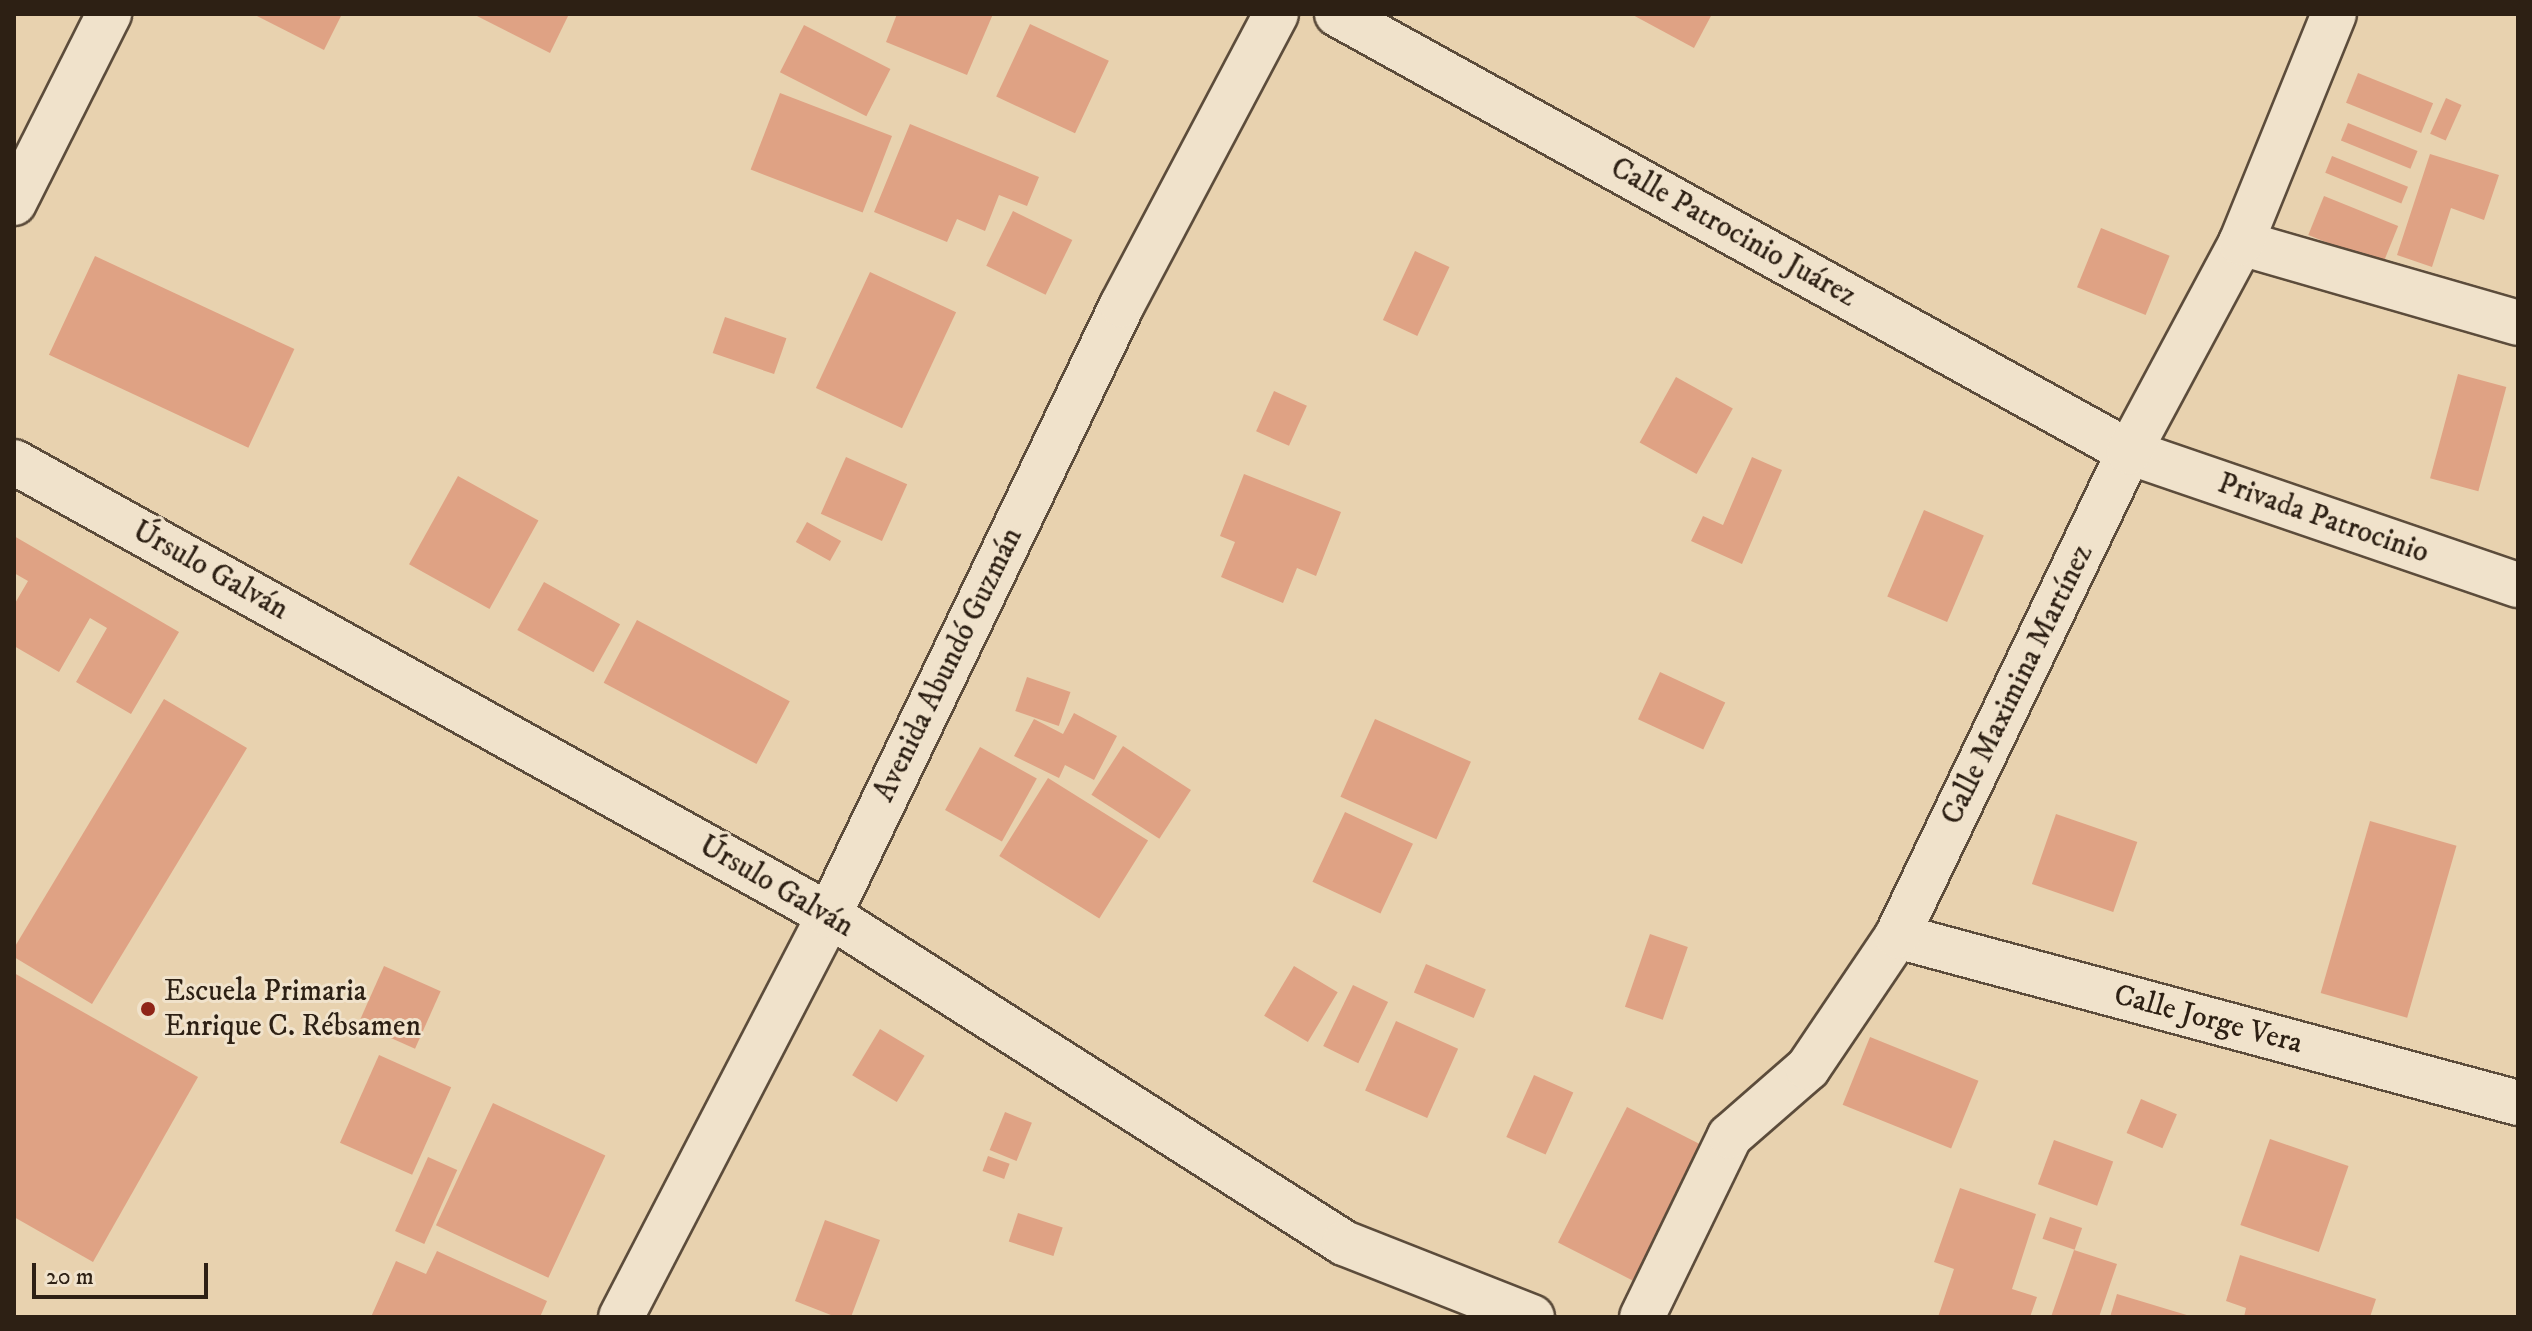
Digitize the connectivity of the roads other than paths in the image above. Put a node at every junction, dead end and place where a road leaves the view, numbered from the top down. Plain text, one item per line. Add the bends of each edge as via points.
1 (109, 14) edge
2 (1276, 14) edge
3 (1337, 14) edge
4 (2334, 14) edge
5 (14, 203) edge
6 (2241, 243) junction
7 (2518, 323) edge
8 (2129, 452) junction
9 (14, 462) edge
10 (2518, 585) edge
11 (829, 915) junction
12 (1897, 936) junction
13 (2518, 1103) edge
14 (621, 1317) edge
15 (1532, 1317) edge
16 (1642, 1317) edge

1 - 5 street
2 - 11 street, Avenida Abundó Guzmán via 1122,305
3 - 8 street, Calle Patrocinio Juárez
4 - 6 street, Calle Maximina Martínez
6 - 7 street
6 - 8 street, Calle Maximina Martínez
8 - 10 street, Privada Patrocinio
8 - 12 street, Calle Maximina Martínez
9 - 11 street, Úrsulo Galván
11 - 14 street, Avenida Abundó Guzmán
11 - 15 street, Úrsulo Galván via 1344,1243
12 - 13 street, Calle Jorge Vera
12 - 16 street, Calle Maximina Martínez via 1808,1068 1730,1136

